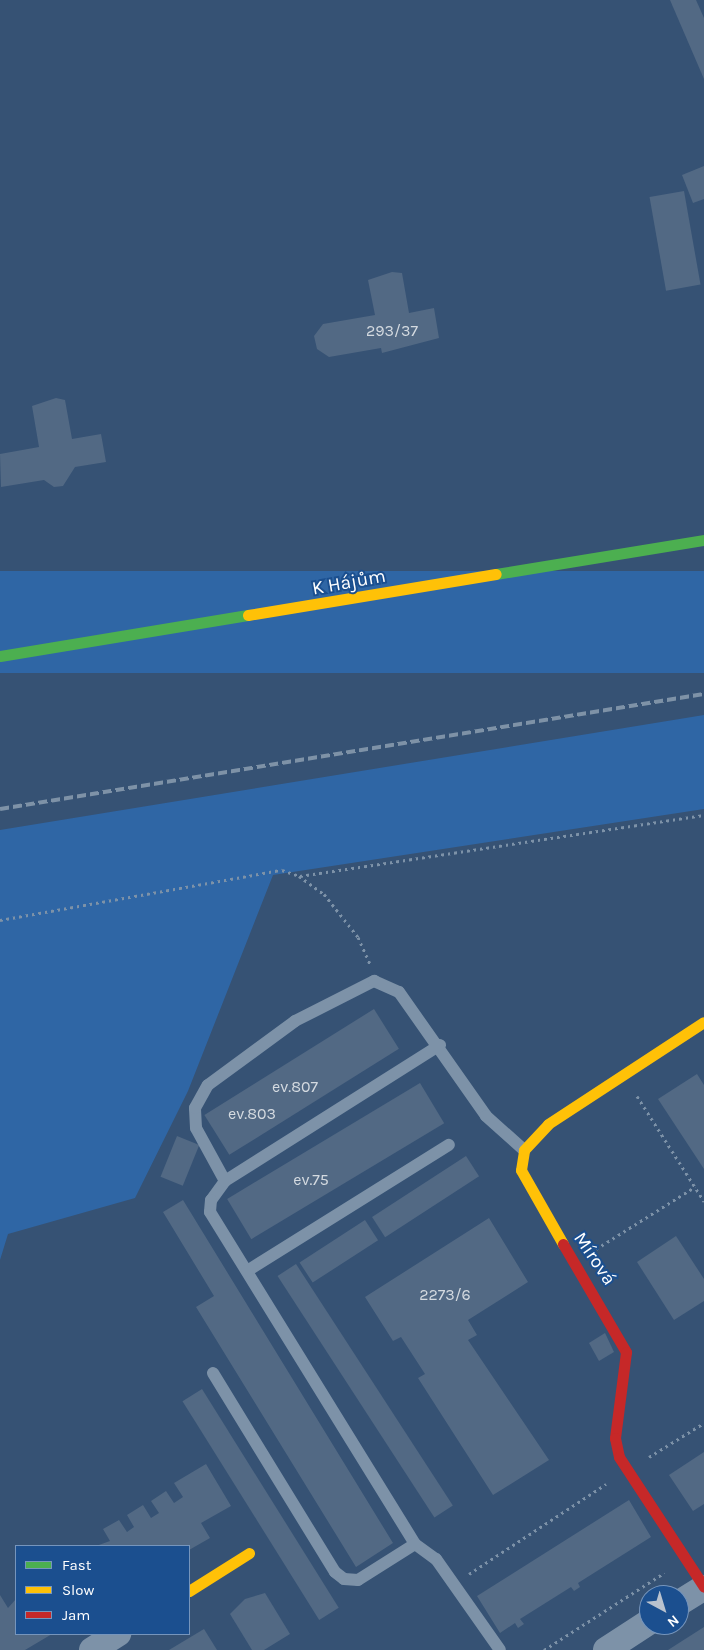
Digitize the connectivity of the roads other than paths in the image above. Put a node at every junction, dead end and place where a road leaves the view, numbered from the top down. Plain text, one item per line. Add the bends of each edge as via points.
1 (704, 540) edge
2 (0, 656) edge
3 (704, 1022) edge
4 (440, 1045) junction
5 (449, 1145) dead end
6 (524, 1150) junction
7 (225, 1181) junction
8 (247, 1271) junction
9 (213, 1373) dead end
10 (415, 1544) junction
11 (249, 1553) dead end
12 (703, 1588) edge
13 (190, 1590) edge
14 (689, 1597) edge
15 (639, 1629) edge
16 (116, 1635) edge
17 (92, 1650) edge
18 (500, 1650) edge
19 (606, 1650) edge

1 - 2 street, K Hájům
3 - 6 street via 548,1124
4 - 6 lane via 486,1116
4 - 7 lane
4 - 7 lane via 399,992 374,981 295,1021 208,1084 194,1108 196,1128
5 - 8 lane
6 - 12 street, Mírová via 521,1170 527,1184 614,1320 626,1352 615,1438 627,1471
7 - 8 lane via 211,1200 210,1212
8 - 10 lane
9 - 10 lane via 335,1572 344,1579 358,1580
10 - 18 lane via 436,1559
11 - 13 street
12 - 14 street
15 - 19 street
16 - 17 street

